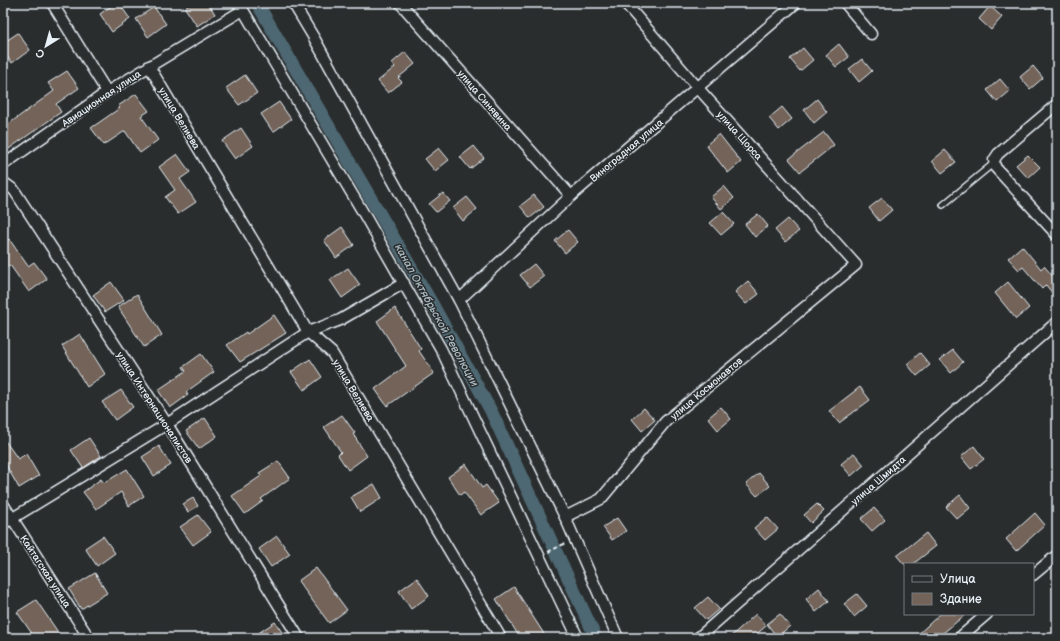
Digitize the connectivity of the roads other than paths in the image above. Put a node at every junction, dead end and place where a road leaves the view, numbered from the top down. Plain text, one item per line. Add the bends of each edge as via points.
1 (52, 3) edge
2 (293, 3) edge
3 (400, 3) edge
4 (625, 3) edge
5 (796, 3) edge
6 (845, 3) edge
7 (241, 6) edge
8 (871, 34) dead end
9 (149, 66) junction
10 (698, 88) junction
11 (107, 92) junction
12 (1057, 104) edge
13 (996, 158) junction
14 (3, 165) edge
15 (3, 182) edge
16 (571, 196) junction
17 (943, 205) dead end
18 (1057, 235) edge
19 (856, 265) joint
20 (404, 283) junction
21 (459, 300) junction
22 (1057, 322) edge
23 (308, 332) junction
24 (168, 424) junction
25 (3, 504) edge
26 (565, 517) junction
27 (7, 521) edge
28 (1057, 555) edge
29 (1034, 574) edge
30 (986, 615) edge
31 (89, 638) edge
32 (299, 638) edge
33 (501, 638) edge
34 (578, 638) edge
35 (618, 638) edge
36 (698, 638) edge
37 (959, 638) edge

1 - 11 street
2 - 21 street
3 - 16 street, улица Синявина
4 - 10 street, улица Щорса
5 - 10 street, Виноградная улица
6 - 8 street
7 - 9 street, Авиационная улица
7 - 20 street
9 - 11 street, Авиационная улица
9 - 23 street, улица Велиева
10 - 16 street, Виноградная улица
10 - 19 street, улица Щорса
11 - 14 street, Авиационная улица
12 - 13 street
13 - 17 lane
13 - 18 street via 995,167
15 - 24 street, улица Интернационалистов via 14,190
16 - 21 street, Виноградная улица
19 - 26 street, улица Космонавтов via 666,422 601,499
20 - 23 street via 340,320
20 - 34 street via 444,356
21 - 26 street
22 - 36 street, улица Шмидта
23 - 24 street
23 - 33 street, улица Велиева via 332,353
24 - 27 street
24 - 32 street, улица Интернационалистов
25 - 27 street, Кайтагская улица
26 - 35 street
27 - 31 street, Кайтагская улица
28 - 29 street
30 - 37 street

